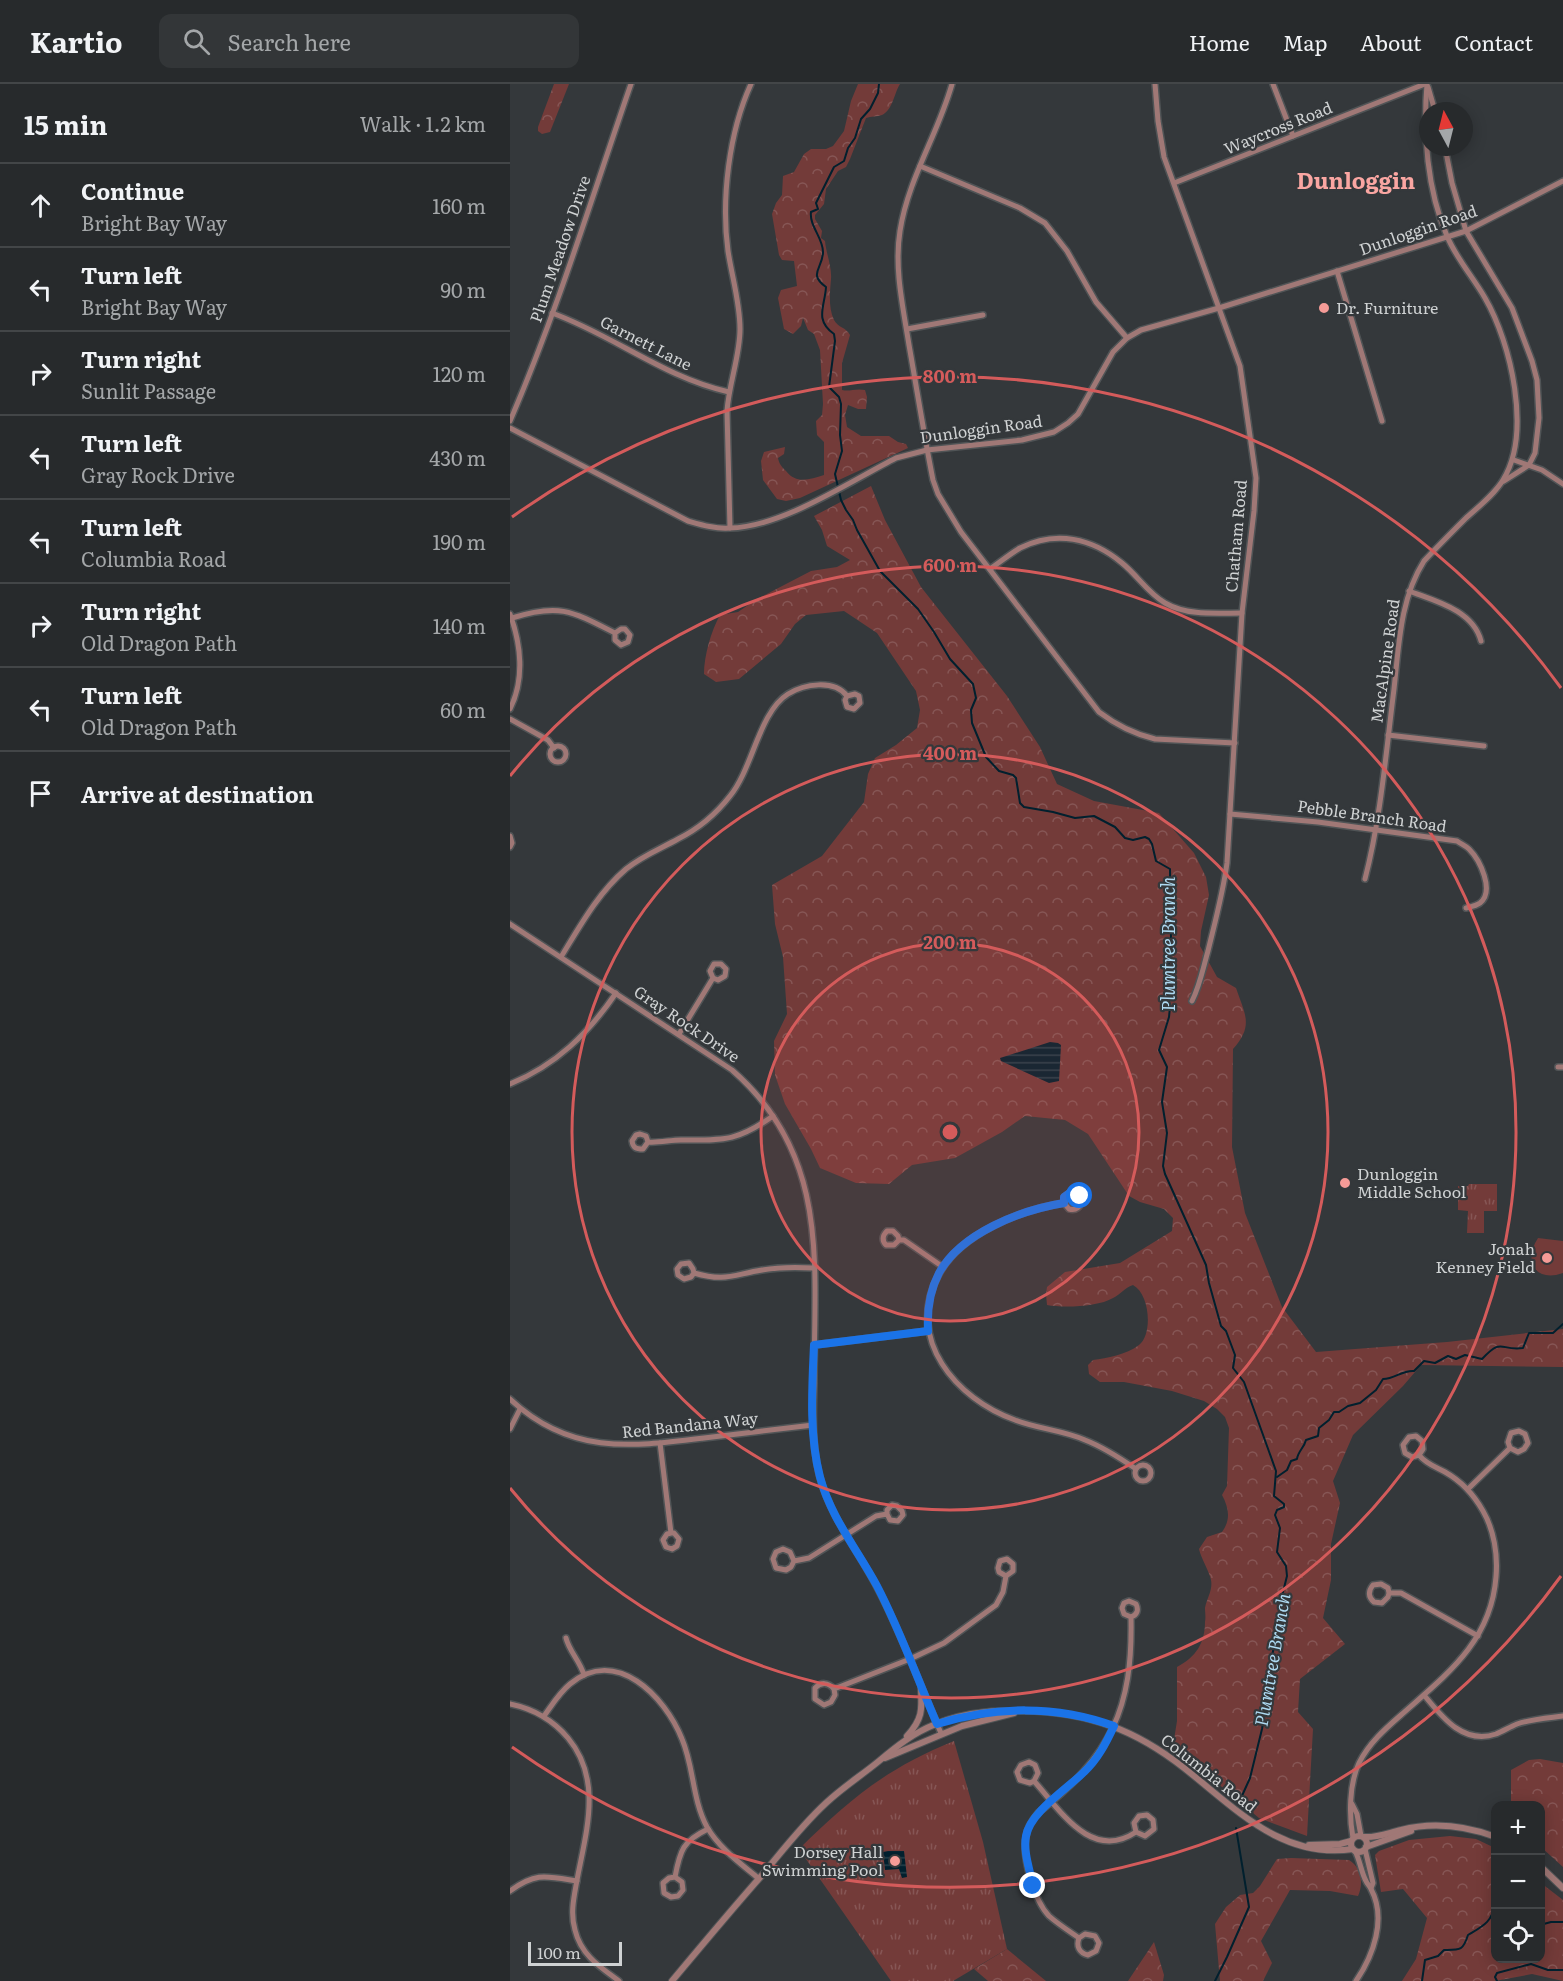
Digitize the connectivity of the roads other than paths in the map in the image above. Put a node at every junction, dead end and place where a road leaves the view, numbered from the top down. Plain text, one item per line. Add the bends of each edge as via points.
1 (631, 84) edge
2 (751, 84) edge
3 (952, 84) edge
4 (1155, 84) edge
5 (1273, 84) edge
6 (1426, 84) edge
7 (1432, 102) edge
8 (1293, 136) junction
9 (1447, 156) edge
10 (920, 166) junction
11 (1563, 181) edge
12 (1174, 183) junction
13 (1466, 231) junction
14 (1447, 237) junction
15 (1337, 271) junction
16 (1219, 308) junction
17 (552, 314) junction
18 (983, 315) dead end
19 (907, 329) junction
20 (1127, 338) junction
21 (729, 392) junction
22 (1382, 421) dead end
23 (510, 422) edge
24 (510, 429) edge
25 (927, 450) junction
26 (1514, 460) junction
27 (1530, 465) junction
28 (1503, 482) junction
29 (1563, 484) edge
30 (730, 528) junction
31 (990, 569) junction
32 (1409, 591) junction
33 (1242, 614) junction
34 (511, 616) edge
35 (615, 633) dead end
36 (1481, 641) dead end
37 (847, 696) dead end
38 (510, 709) edge
39 (510, 719) edge
40 (1388, 735) junction
41 (1235, 743) junction
42 (1484, 746) dead end
43 (554, 748) dead end
44 (1230, 814) junction
45 (1376, 830) junction
46 (510, 836) edge
47 (510, 847) edge
48 (1365, 879) dead end
49 (1466, 908) dead end
50 (510, 924) edge
51 (561, 957) junction
52 (713, 978) dead end
53 (616, 993) junction
54 (1192, 1001) dead end
55 (679, 1034) junction
56 (510, 1084) edge
57 (773, 1116) junction
58 (648, 1142) dead end
59 (1064, 1203) dead end
60 (898, 1240) dead end
61 (943, 1267) junction
62 (813, 1268) junction
63 (694, 1273) dead end
64 (928, 1331) junction
65 (814, 1345) junction
66 (510, 1399) edge
67 (520, 1409) junction
68 (813, 1425) junction
69 (510, 1429) edge
70 (660, 1443) junction
71 (1510, 1448) dead end
72 (1419, 1455) dead end
73 (1136, 1469) dead end
74 (1468, 1490) junction
75 (887, 1514) dead end
76 (671, 1533) dead end
77 (846, 1535) junction
78 (794, 1561) junction
79 (1006, 1576) dead end
80 (1389, 1593) dead end
81 (1131, 1617) dead end
82 (1478, 1636) junction
83 (566, 1638) dead end
84 (910, 1659) junction
85 (584, 1675) junction
86 (921, 1687) junction
87 (834, 1689) junction
88 (1424, 1695) junction
89 (510, 1704) edge
90 (1029, 1711) junction
91 (544, 1716) junction
92 (1563, 1716) edge
93 (937, 1724) junction
94 (1114, 1726) junction
95 (941, 1733) junction
96 (904, 1740) junction
97 (879, 1761) junction
98 (1034, 1781) dead end
99 (1053, 1801) junction
100 (1352, 1804) junction
101 (1417, 1828) junction
102 (708, 1829) junction
103 (1136, 1832) dead end
104 (1491, 1836) edge
105 (1362, 1837) junction
106 (1353, 1845) junction
107 (1366, 1848) junction
108 (1545, 1871) edge
109 (675, 1877) dead end
110 (759, 1878) junction
111 (577, 1881) junction
112 (1563, 1887) edge
113 (1371, 1888) junction
114 (510, 1891) edge
115 (1079, 1938) junction
116 (619, 1981) edge
117 (672, 1981) edge
118 (1356, 1981) edge

1 - 17 street, Plum Meadow Drive
2 - 21 street via 735,129 727,191 728,249 740,327
3 - 10 street
4 - 12 street, Chatham Road via 1161,143
5 - 8 street
6 - 7 street
6 - 8 street, Waycross Road
6 - 14 street, MacAlpine Road via 1429,164
8 - 12 street, Waycross Road
9 - 13 street
10 - 19 street via 907,202 898,247
10 - 20 street via 1020,208 1044,223 1067,251 1096,302
11 - 13 street, Dunloggin Road
12 - 16 street, Chatham Road
13 - 14 street, Dunloggin Road
13 - 27 street via 1510,304 1537,380 1539,419
14 - 15 street, Dunloggin Road
14 - 26 street, MacAlpine Road via 1491,310 1510,366 1518,417
15 - 16 street, Dunloggin Road
15 - 22 street
16 - 20 street, Dunloggin Road via 1149,327
16 - 33 street, Chatham Road via 1244,380 1256,478
17 - 21 street, Garnett Lane via 682,378
17 - 23 street, Plum Meadow Drive
18 - 19 street
19 - 25 street
20 - 25 street, Dunloggin Road via 1113,352 1077,414 1054,432 1022,440
21 - 30 street
24 - 30 street, Dunloggin Road via 668,511 703,525
25 - 30 street, Dunloggin Road via 896,458 771,520
25 - 31 street via 938,494
26 - 27 street
26 - 28 street, MacAlpine Road
27 - 28 street, MacAlpine Road
27 - 29 street
28 - 32 street, MacAlpine Road via 1424,561
31 - 33 street via 1032,543 1072,538 1112,555 1157,597 1175,608
31 - 41 street via 1090,702 1108,719 1155,739
32 - 36 street via 1469,619
32 - 40 street, MacAlpine Road
33 - 41 street, Chatham Road
34 - 35 street via 564,610
34 - 38 street via 520,665
37 - 51 street via 838,688 817,685 797,689 778,703 770,712 749,764 731,795 693,830 643,857 615,879 594,904
39 - 43 street via 548,740
40 - 42 street
40 - 45 street, MacAlpine Road
41 - 44 street, Chatham Road
44 - 45 street, Pebble Branch Road
44 - 54 street, Chatham Road via 1224,888
45 - 48 street, MacAlpine Road
45 - 49 street, Pebble Branch Road via 1457,841 1470,850 1481,867 1486,890 1480,903
46 - 47 street
50 - 51 street, Gray Rock Drive
51 - 53 street, Gray Rock Drive
52 - 55 street
53 - 55 street, Gray Rock Drive
53 - 56 street via 576,1043 538,1071
55 - 57 street, Gray Rock Drive via 732,1070 756,1092
57 - 58 street via 728,1139
57 - 62 street, Gray Rock Drive via 792,1147 804,1182 812,1219
59 - 61 street via 1032,1209 1004,1221 962,1247
60 - 61 street via 909,1242
61 - 64 street via 929,1299
62 - 63 street via 774,1268 727,1279
62 - 65 street, Gray Rock Drive
64 - 65 street
64 - 73 street via 934,1351 948,1373 977,1401 1014,1420 1084,1439
65 - 68 street, Gray Rock Drive
66 - 67 street, Red Bandana Way
67 - 69 street
67 - 70 street, Red Bandana Way via 544,1425 586,1441 615,1446
68 - 70 street, Red Bandana Way
68 - 77 street, Gray Rock Drive via 820,1476
70 - 76 street
71 - 74 street
72 - 74 street
74 - 82 street via 1489,1522 1497,1565 1490,1609
75 - 77 street via 876,1516
77 - 78 street via 809,1558
77 - 84 street, Gray Rock Drive via 875,1583
78 - 78 street via 783,1570 774,1566 773,1559 783,1549 790,1552
79 - 84 street via 1004,1592 996,1605 937,1647
80 - 82 street via 1401,1593
81 - 94 street via 1128,1678
82 - 88 street via 1459,1662
83 - 85 street
84 - 86 street, Gray Rock Drive
84 - 87 street
85 - 91 street via 562,1691
85 - 102 street via 614,1672 631,1677 662,1705 685,1745 696,1798
86 - 93 street, Gray Rock Drive
86 - 96 street via 920,1718
87 - 87 street via 828,1684 818,1685 815,1699 824,1705 831,1702
88 - 92 street via 1452,1726 1478,1736
88 - 100 street via 1368,1748 1355,1773
89 - 91 street
90 - 93 street, Columbia Road via 993,1710
90 - 94 street, Columbia Road via 1072,1714
90 - 95 street, Columbia Road
91 - 111 street via 572,1744 589,1785 590,1808
93 - 95 street, Gray Rock Drive
93 - 96 street, Columbia Road
94 - 99 street via 1093,1762
94 - 106 street, Columbia Road via 1155,1746 1257,1827 1303,1845
95 - 97 street, Columbia Road
96 - 97 street, Columbia Road
97 - 110 street, Columbia Road via 825,1804
98 - 99 street
99 - 103 street via 1088,1836 1114,1840
99 - 115 street via 1028,1828 1026,1856 1042,1906
100 - 105 street
100 - 106 street via 1349,1816
101 - 104 street via 1456,1826
101 - 105 street
101 - 107 street
102 - 109 street via 684,1846
102 - 110 street via 733,1858
105 - 106 street
105 - 107 street
106 - 107 street via 1359,1852
106 - 113 street
107 - 113 street
108 - 112 street
110 - 117 street, Columbia Road
111 - 114 street via 540,1875
111 - 116 street via 572,1910 578,1940 589,1958
113 - 118 street via 1377,1916 1376,1941
115 - 115 street via 1080,1951 1088,1955 1096,1951 1099,1943 1095,1936 1085,1934

